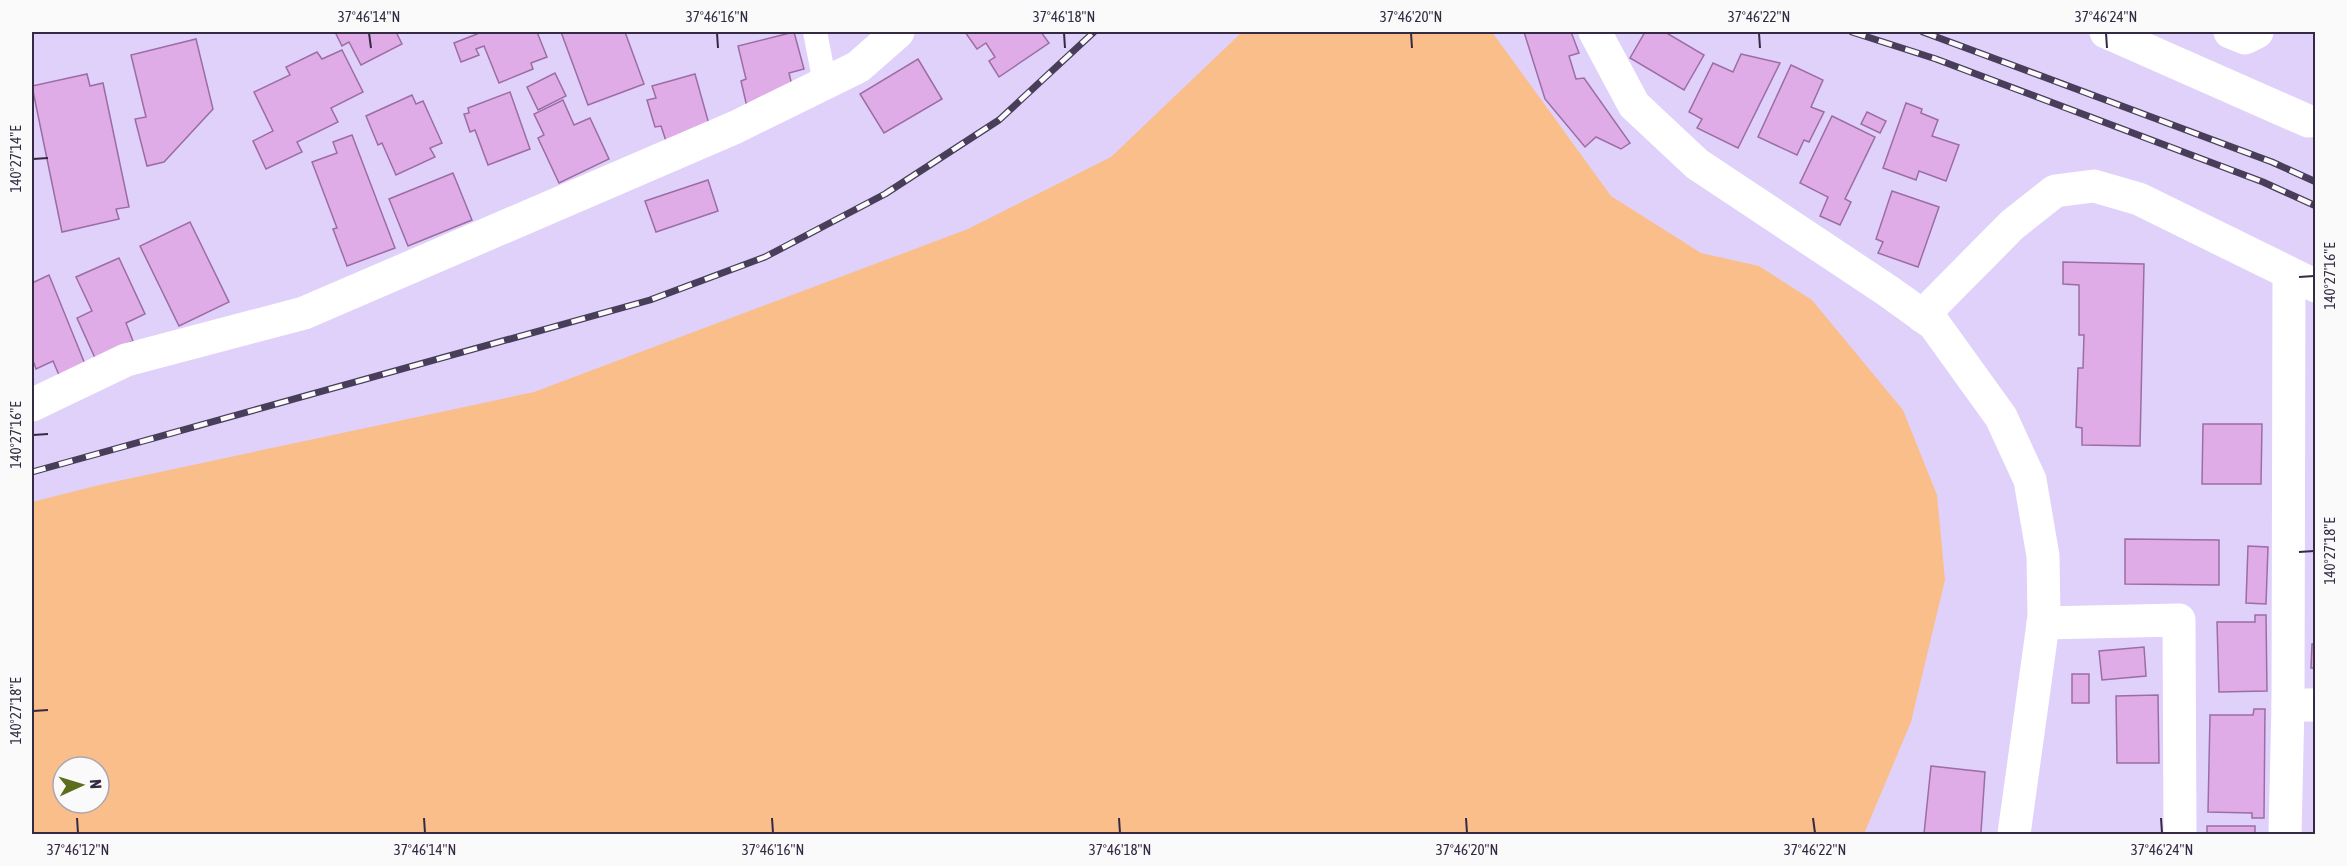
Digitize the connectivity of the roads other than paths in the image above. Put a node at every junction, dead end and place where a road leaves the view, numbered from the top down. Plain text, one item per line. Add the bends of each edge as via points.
1 (815, 32) edge
2 (898, 32) edge
3 (1595, 32) edge
4 (2106, 32) edge
5 (2229, 32) edge
6 (2257, 32) edge
7 (825, 83) junction
8 (2308, 122) dead end
9 (2302, 280) edge
10 (1922, 316) junction
11 (32, 405) edge
12 (2043, 623) junction
13 (2302, 705) edge
14 (2014, 834) edge
15 (2180, 834) edge
16 (2285, 834) edge

1 - 7 street
2 - 7 street via 858,66
3 - 10 street via 1634,105 1697,164
4 - 8 street
5 - 6 street via 2245,39
7 - 11 street via 736,127 304,313 126,360
9 - 10 street via 2139,199 2094,186 2055,191 2012,225
9 - 13 street
10 - 12 street via 1934,324 2001,417 2030,480 2043,556
12 - 14 street
12 - 15 street via 2179,620
13 - 16 street

